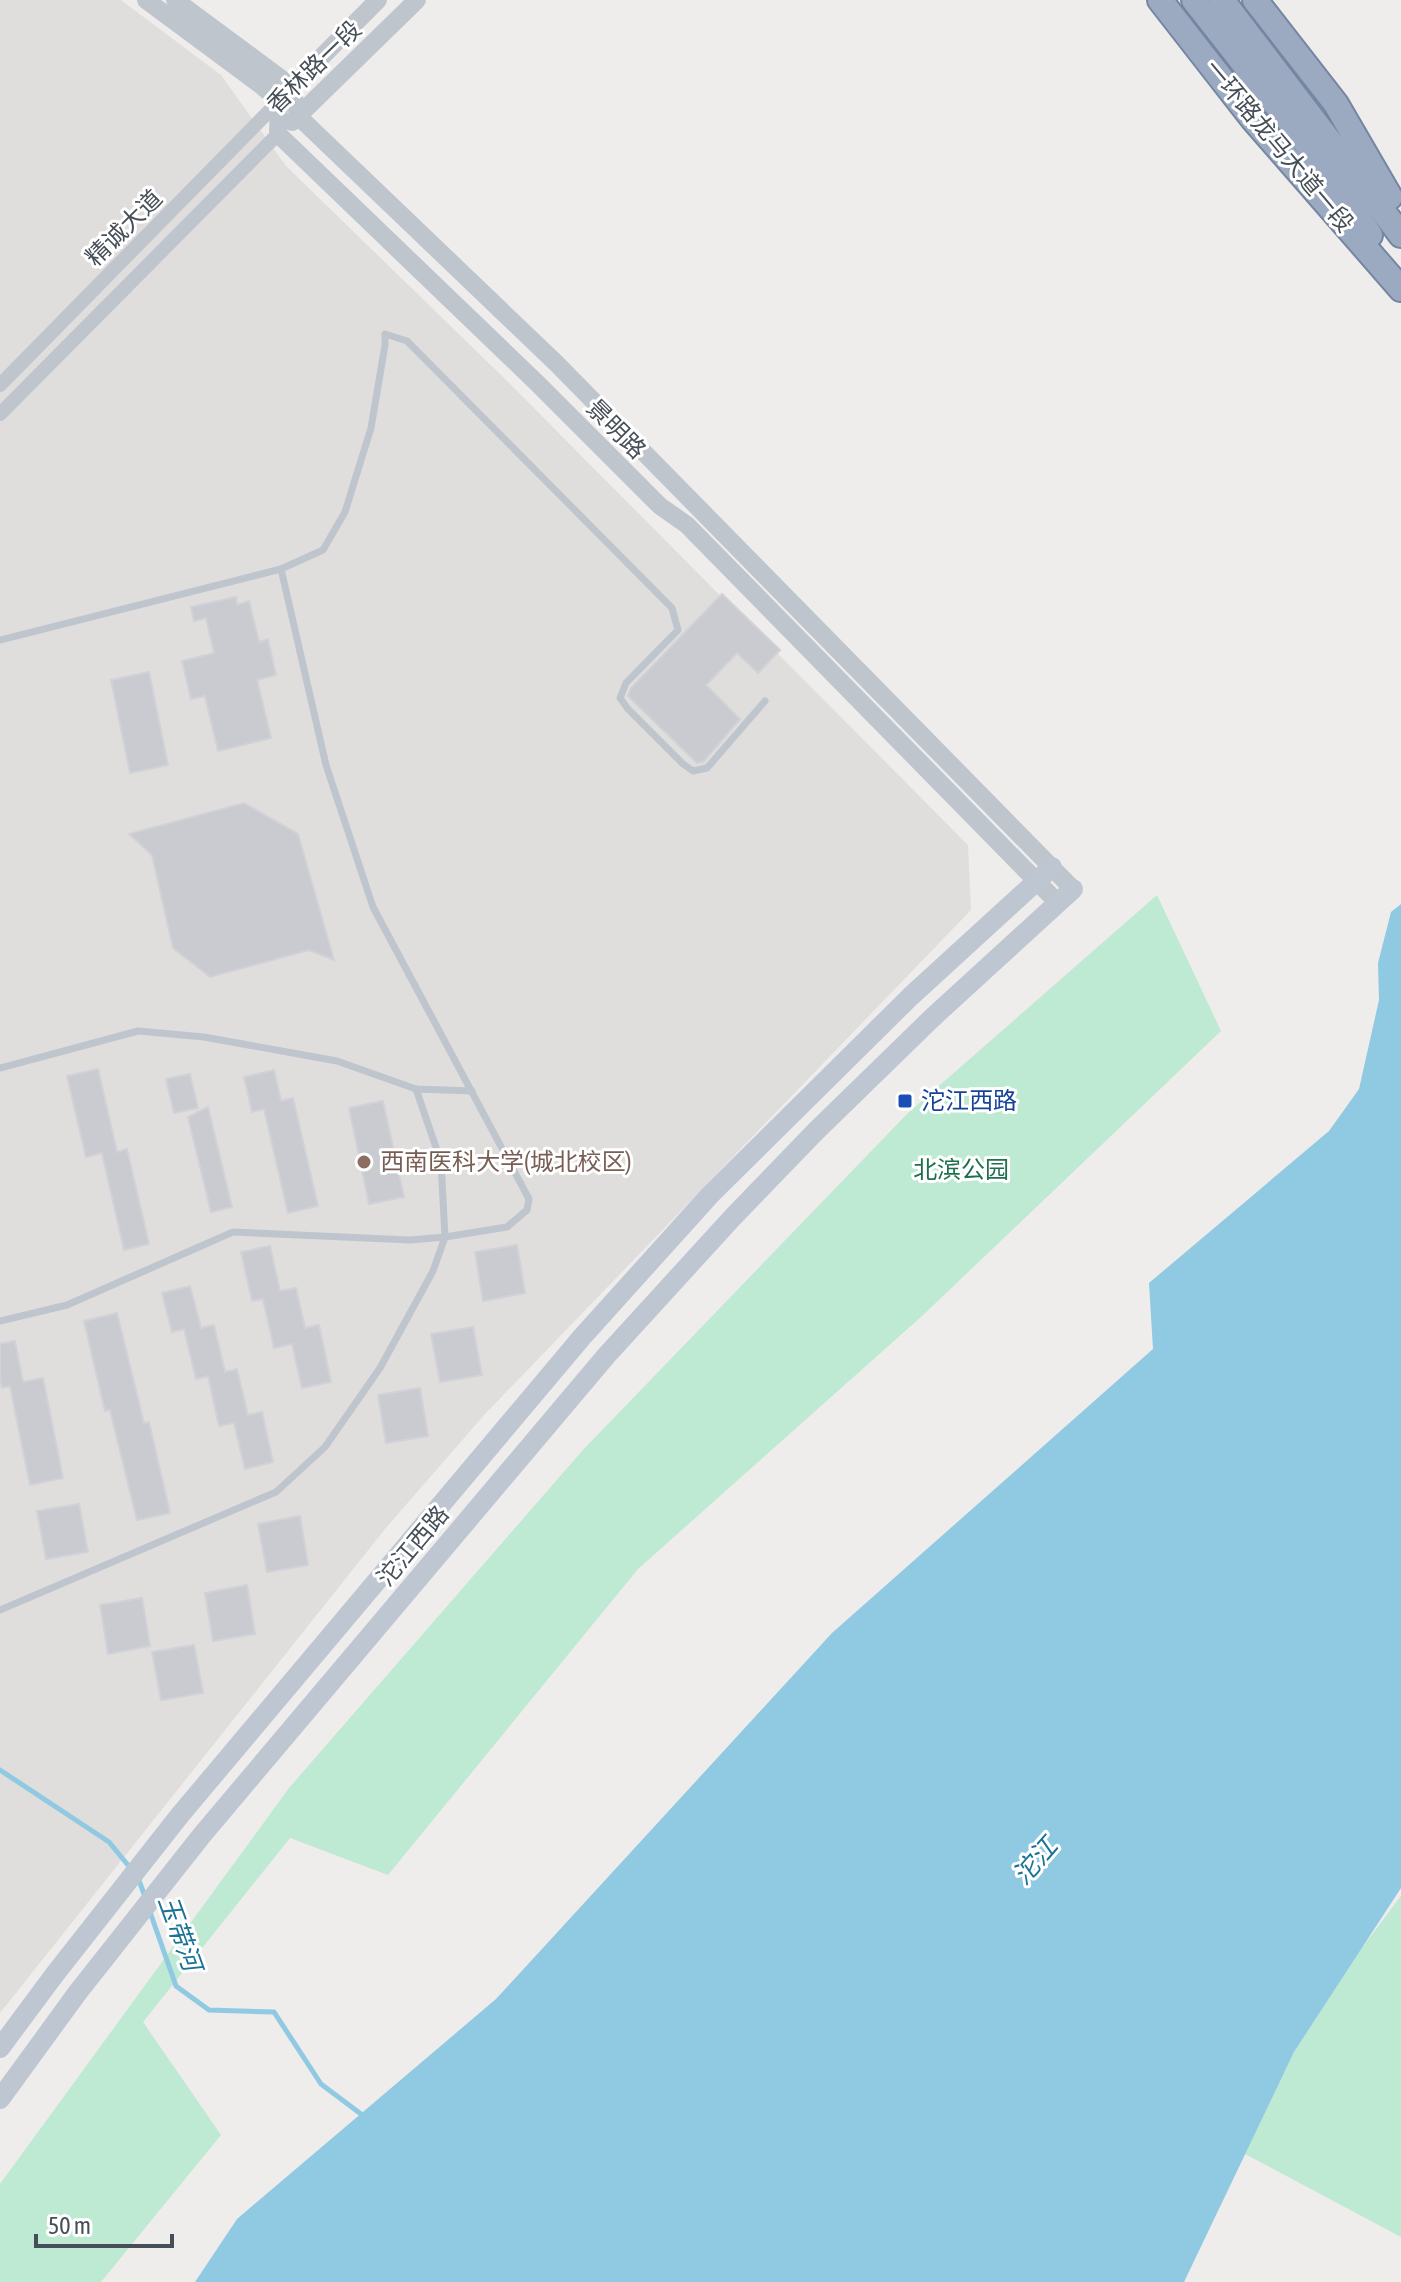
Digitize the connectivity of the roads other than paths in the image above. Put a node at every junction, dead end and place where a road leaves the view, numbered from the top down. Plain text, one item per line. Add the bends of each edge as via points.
1 (146, 0) edge
2 (175, 0) edge
3 (378, 0) edge
4 (417, 0) edge
5 (1160, 0) edge
6 (1194, 0) edge
7 (1222, 0) edge
8 (1255, 0) edge
9 (291, 86) junction
10 (279, 101) junction
11 (299, 117) junction
12 (278, 134) junction
13 (1401, 216) edge
14 (1401, 235) edge
15 (1401, 281) edge
16 (1401, 289) edge
17 (0, 385) edge
18 (0, 414) edge
19 (281, 569) junction
20 (0, 640) edge
21 (765, 701) dead end
22 (1044, 874) junction
23 (1065, 896) joint
24 (0, 1068) edge
25 (416, 1089) junction
26 (472, 1091) junction
27 (445, 1237) junction
28 (0, 1321) edge
29 (0, 1600) edge
30 (2, 1610) edge
31 (0, 2048) edge
32 (0, 2099) edge

1 - 10 street
2 - 9 street
3 - 9 street, 香林路一段
4 - 11 street, 香林路一段
5 - 16 highway, 一环路龙马大道一段 via 1252,118
6 - 15 highway via 1331,175
7 - 14 highway
8 - 13 highway via 1336,104
9 - 10 street, 香林路一段
9 - 11 street
10 - 12 street
10 - 17 street, 精诚大道
11 - 12 street, 香林路一段
11 - 22 street, 景明路 via 557,364
12 - 18 street, 精诚大道
12 - 22 street, 景明路
19 - 20 lane
19 - 21 lane via 323,550 345,512 371,428 385,334 407,341 672,608 678,630 626,683 620,698 683,764 693,771 707,768
19 - 26 lane via 326,765 373,907
22 - 23 street, 景明路
22 - 31 main road, 沱江西路 via 911,996 710,1195 582,1337 180,1815
23 - 32 main road, 沱江西路 via 826,1121 659,1296 202,1835
24 - 25 lane via 138,1031 337,1061
25 - 26 lane
25 - 27 lane via 441,1162
26 - 27 lane via 529,1199 527,1210 507,1227
27 - 28 lane via 233,1232 67,1305
27 - 30 lane via 433,1271 380,1368 325,1447 276,1492
29 - 30 lane

